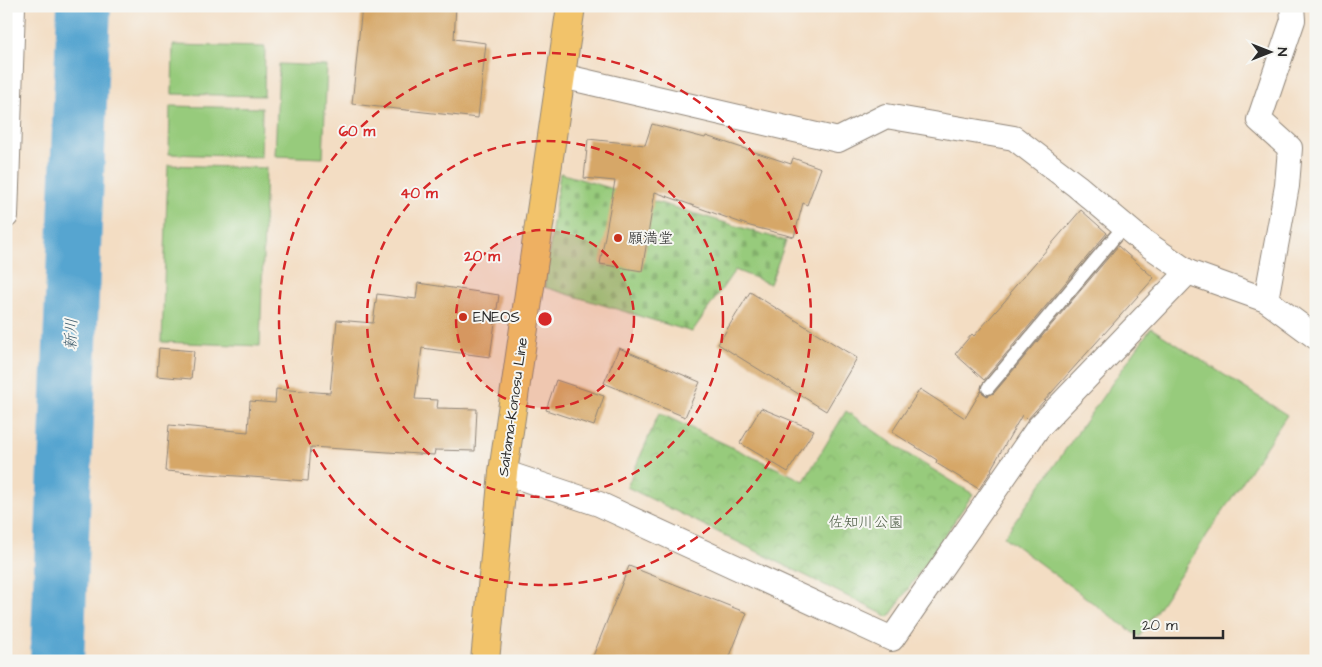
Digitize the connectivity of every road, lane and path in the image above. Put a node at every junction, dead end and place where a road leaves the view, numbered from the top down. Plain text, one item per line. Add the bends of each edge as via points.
1 (13, 6) edge
2 (571, 6) edge
3 (1292, 6) edge
4 (562, 76) junction
5 (6, 216) edge
6 (1124, 226) junction
7 (1188, 272) junction
8 (1266, 300) junction
9 (1316, 337) edge
10 (988, 388) dead end
11 (503, 472) junction
12 (485, 661) edge

1 - 5 street
2 - 4 main road, Saitama-Konosu Line
3 - 8 street via 1293,20 1259,120 1290,148 1288,186
4 - 6 street via 838,140 886,116 1014,138
4 - 11 main road, Saitama-Konosu Line
6 - 7 street
6 - 10 lane
7 - 8 street
7 - 11 street via 1038,428 892,639 599,504
8 - 9 street
11 - 12 main road, Saitama-Konosu Line

